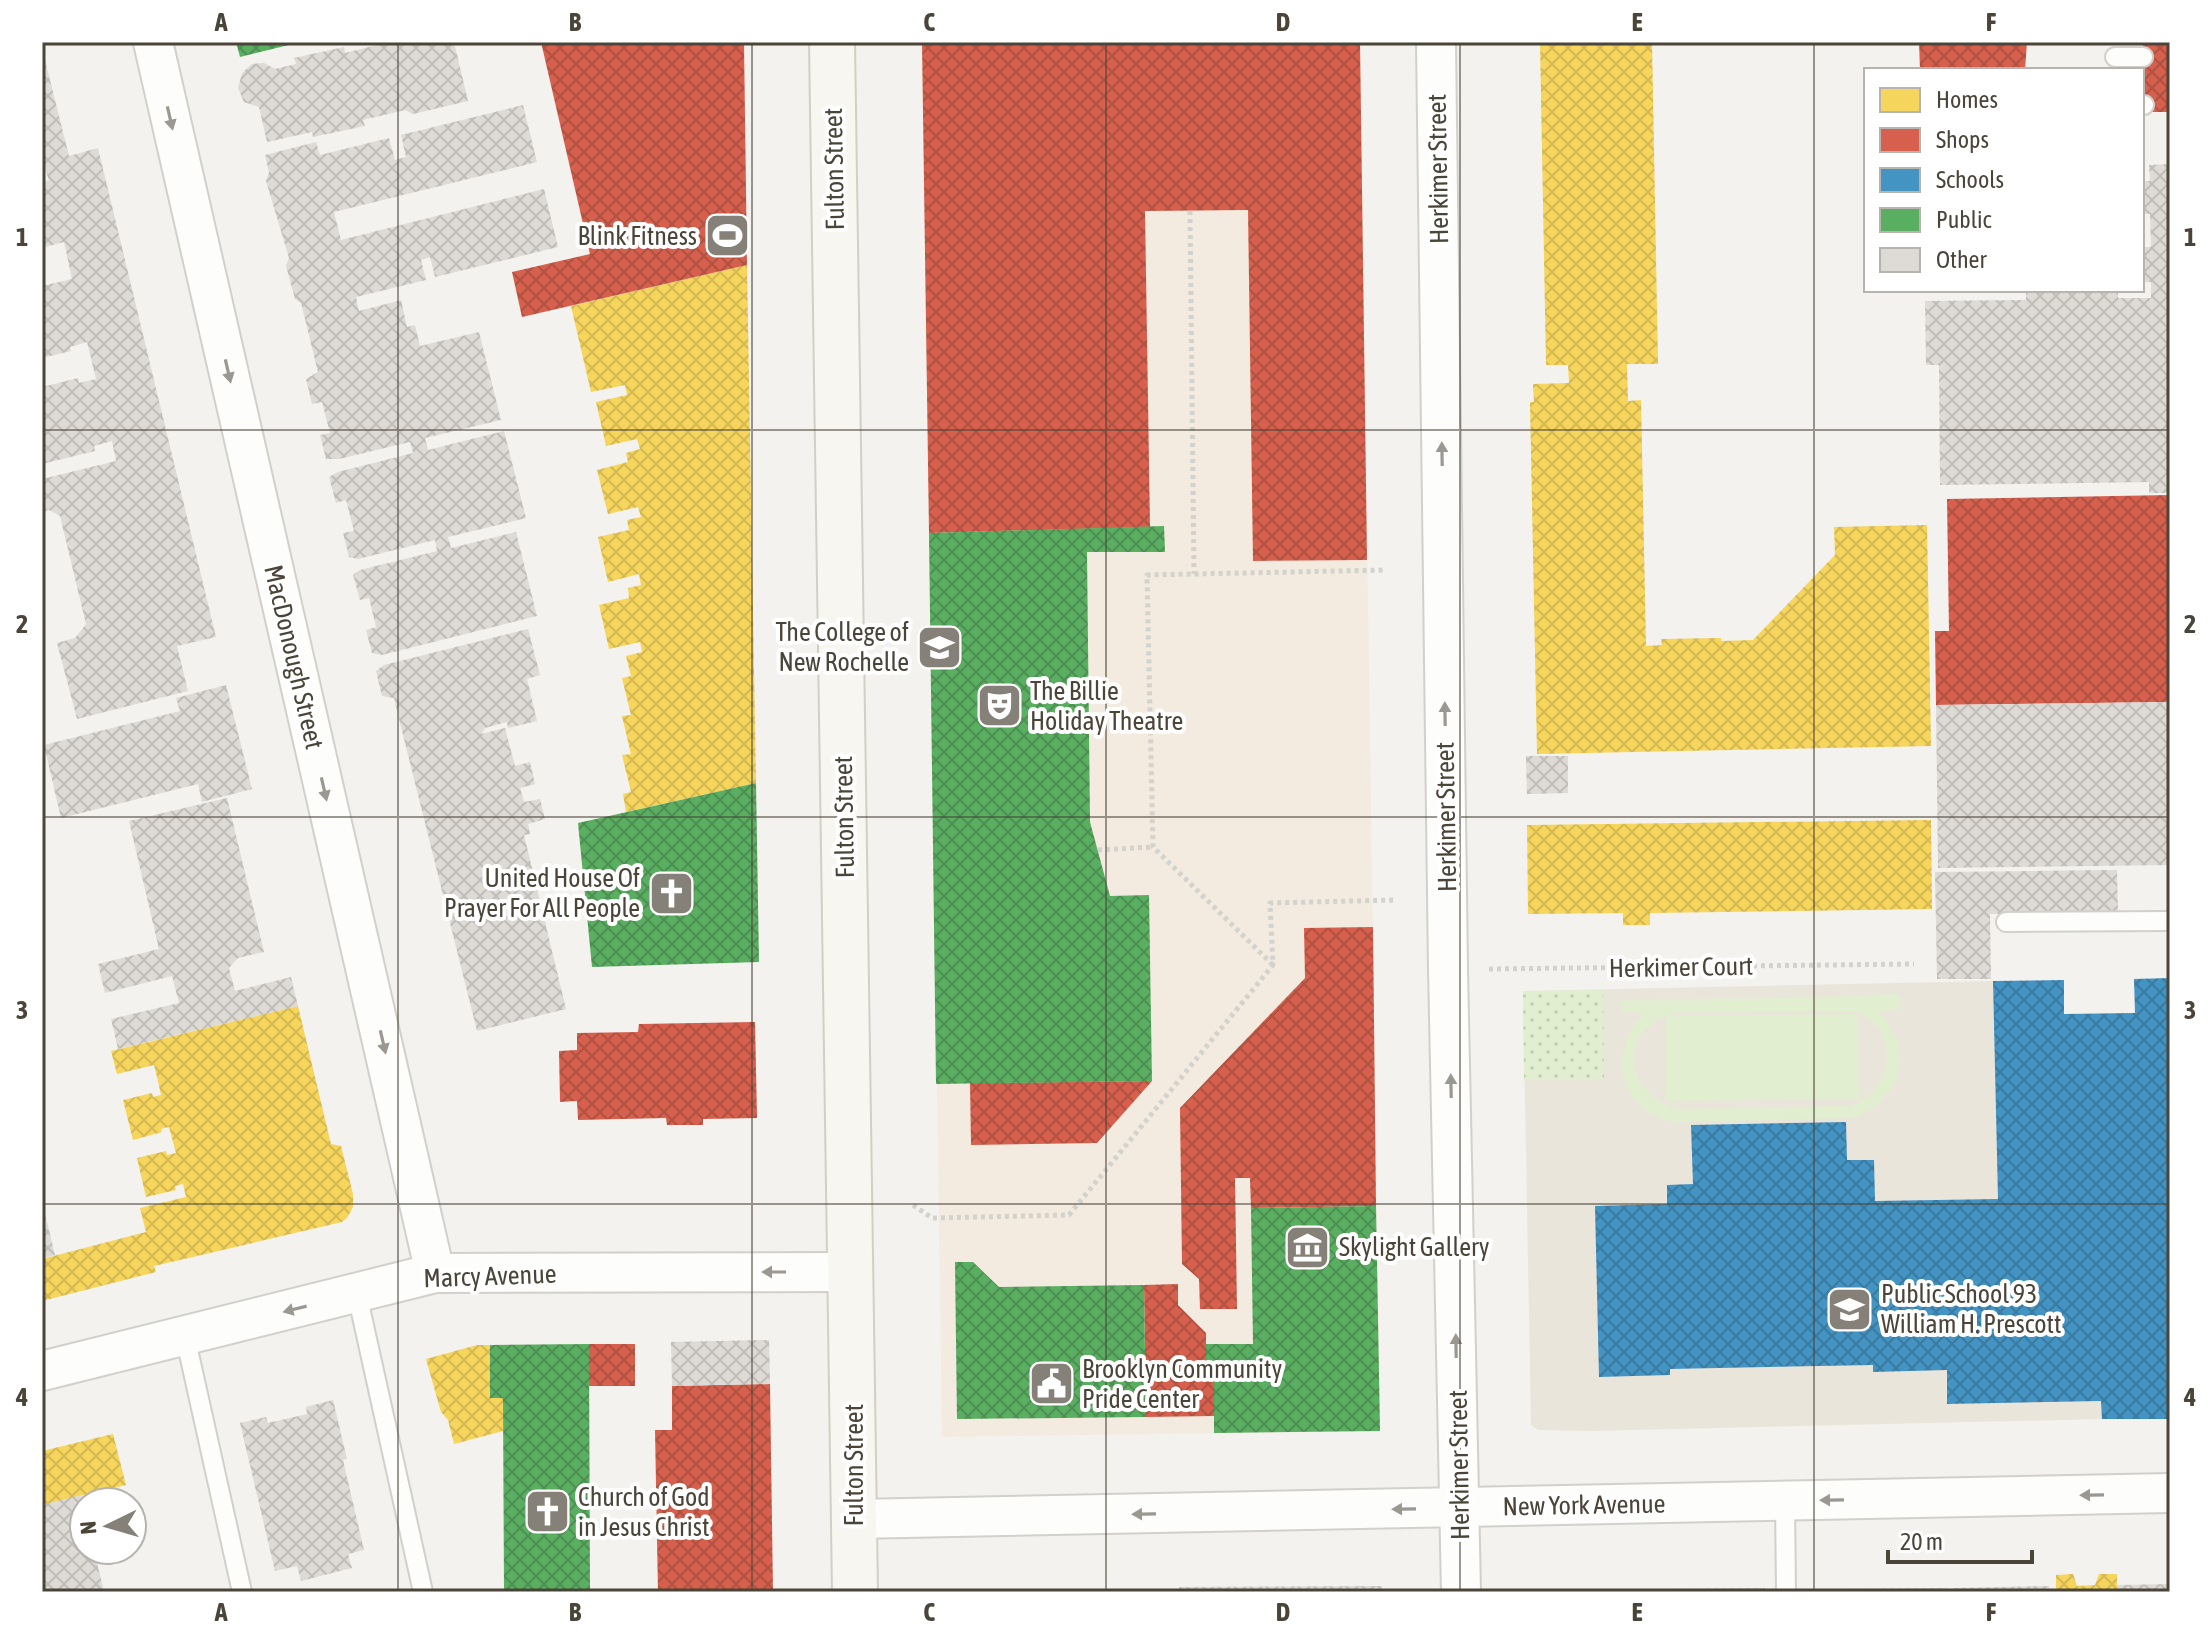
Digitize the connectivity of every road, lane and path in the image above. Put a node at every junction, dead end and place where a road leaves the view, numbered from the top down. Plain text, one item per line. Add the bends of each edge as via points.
1 (153, 42) edge
2 (832, 42) edge
3 (1436, 42) edge
4 (2115, 57) dead end
5 (2143, 57) dead end
6 (1190, 211) dead end
7 (1386, 570) dead end
8 (1194, 574) junction
9 (1153, 847) junction
10 (1098, 850) dead end
11 (1395, 900) dead end
12 (2170, 921) edge
13 (2006, 922) dead end
14 (1914, 964) dead end
15 (1273, 965) junction
16 (1448, 969) junction
17 (913, 1205) dead end
18 (852, 1272) junction
19 (435, 1273) junction
20 (357, 1294) junction
21 (185, 1336) junction
22 (42, 1371) edge
23 (2170, 1493) edge
24 (1785, 1501) junction
25 (1460, 1508) junction
26 (854, 1519) junction
27 (242, 1592) edge
28 (423, 1592) edge
29 (855, 1592) edge
30 (1461, 1592) edge
31 (1786, 1592) edge

1 -> 19 street, MacDonough Street
2 - 18 main road, Fulton Street
16 -> 3 street, Herkimer Street
4 - 5 lane
6 - 8 path
7 - 8 path
8 - 9 path via 1147,575
9 - 10 path
9 - 15 path
11 - 15 path via 1270,903
12 - 13 lane
14 - 16 path, Herkimer Court
15 - 17 path via 1069,1215 932,1218
25 -> 16 street, Herkimer Street
18 -> 19 street, Marcy Avenue
18 - 26 main road, Fulton Street
19 - 20 street, Marcy Avenue
20 -> 21 street, Marcy Avenue
20 - 28 lane
21 - 22 street, Marcy Avenue
21 - 27 lane
23 -> 24 street, New York Avenue
24 - 25 street, New York Avenue
24 - 31 lane
25 -> 26 street, New York Avenue
25 - 30 street, Herkimer Street
26 - 29 main road, Fulton Street

